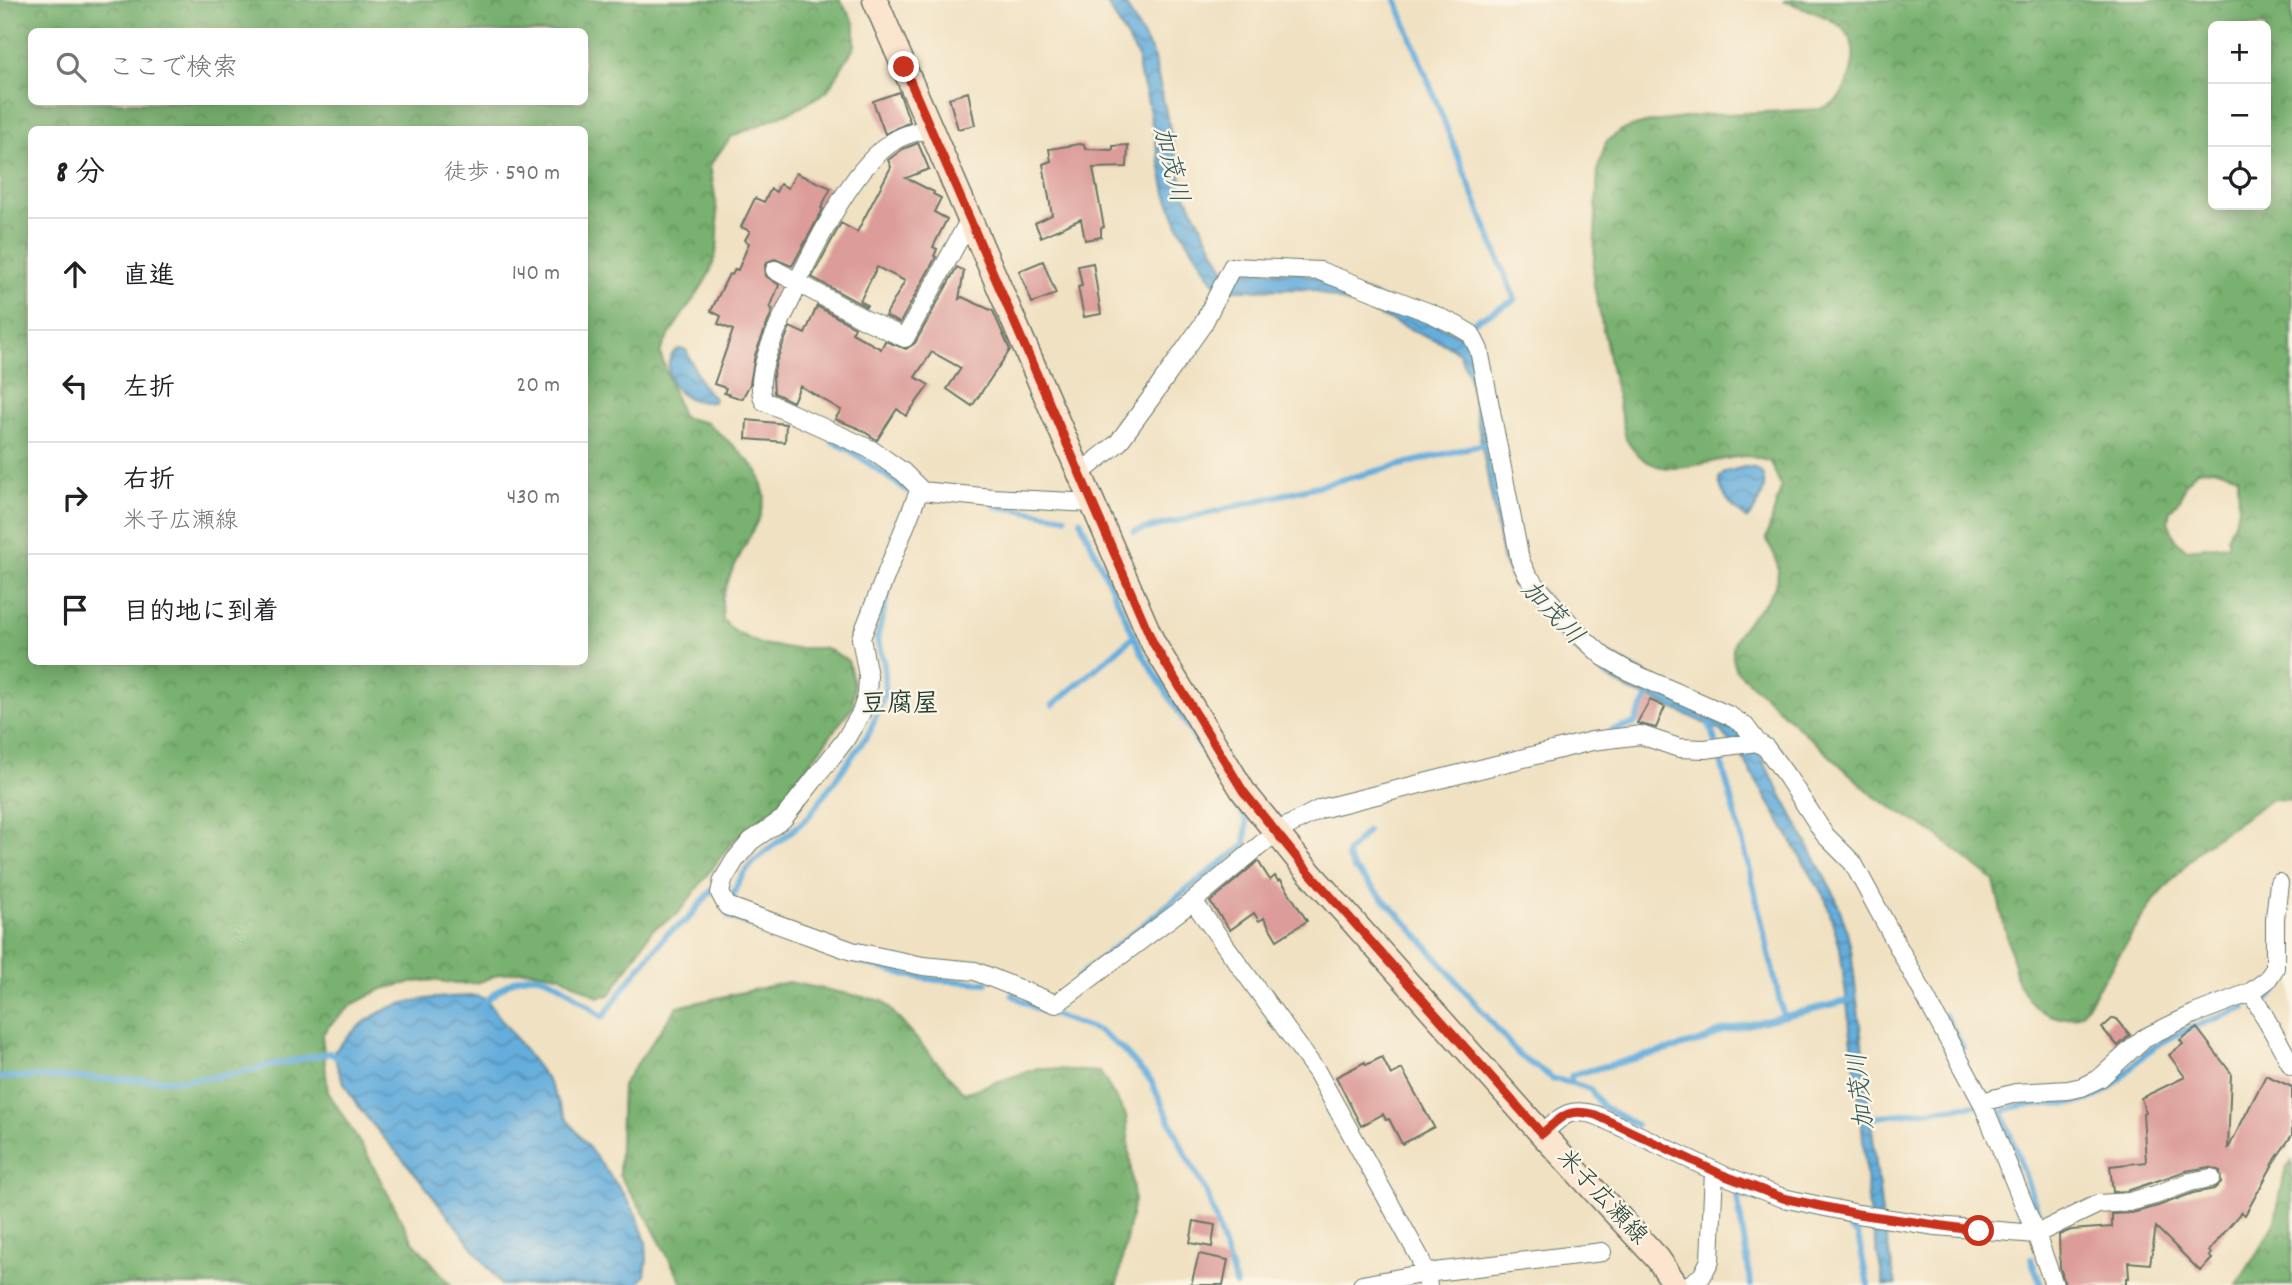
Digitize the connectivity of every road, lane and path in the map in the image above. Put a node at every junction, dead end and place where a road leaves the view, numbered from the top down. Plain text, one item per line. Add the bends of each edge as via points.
1 (874, 0) edge
2 (929, 128) junction
3 (970, 219) junction
4 (775, 270) dead end
5 (798, 283) junction
6 (1079, 474) junction
7 (922, 491) junction
8 (1092, 503) junction
9 (1757, 742) junction
10 (1276, 832) junction
11 (2279, 883) dead end
12 (1194, 901) junction
13 (2251, 992) junction
14 (2292, 1066) edge
15 (1982, 1102) junction
16 (1542, 1134) junction
17 (1714, 1171) junction
18 (2211, 1178) dead end
19 (2036, 1234) junction
20 (1602, 1252) dead end
21 (1427, 1279) edge
22 (1362, 1285) edge
23 (1676, 1285) edge
24 (1689, 1285) edge
25 (2054, 1285) edge

1 - 2 main road, 米子広瀬線
2 - 3 main road, 米子広瀬線
2 - 5 street via 894,140 864,167
3 - 5 street via 905,338
3 - 6 main road, 米子広瀬線
4 - 5 street
5 - 7 street via 761,369 760,393 765,401 870,449
6 - 8 main road, 米子広瀬線
6 - 9 street via 1118,443 1203,324 1232,267 1320,271 1430,313 1471,334 1479,350 1520,560 1527,575 1604,657 1730,716
7 - 8 street
7 - 12 street via 861,638 868,676 861,713 783,819 751,841 735,860 723,880 721,899 727,906 852,950 911,964 975,971 1056,1003
8 - 10 main road, 米子広瀬線 via 1153,643 1243,791
9 - 10 street via 1705,750 1679,748 1641,735 1592,741 1320,809
9 - 15 street via 1788,778 1825,835 1853,863
10 - 12 street
10 - 16 main road, 米子広瀬線
11 - 13 street via 2275,968
12 - 21 street via 1317,1072 1420,1258
13 - 14 street
13 - 15 street via 2144,1038 2082,1087 2016,1093
15 - 19 street
16 - 17 street via 1569,1112 1583,1111
16 - 23 main road, 米子広瀬線 via 1658,1259
17 - 19 street via 1783,1198 1886,1219
17 - 24 street via 1710,1260 1702,1276
18 - 19 street via 2129,1202 2098,1204
19 - 25 street
20 - 21 street
21 - 22 street

